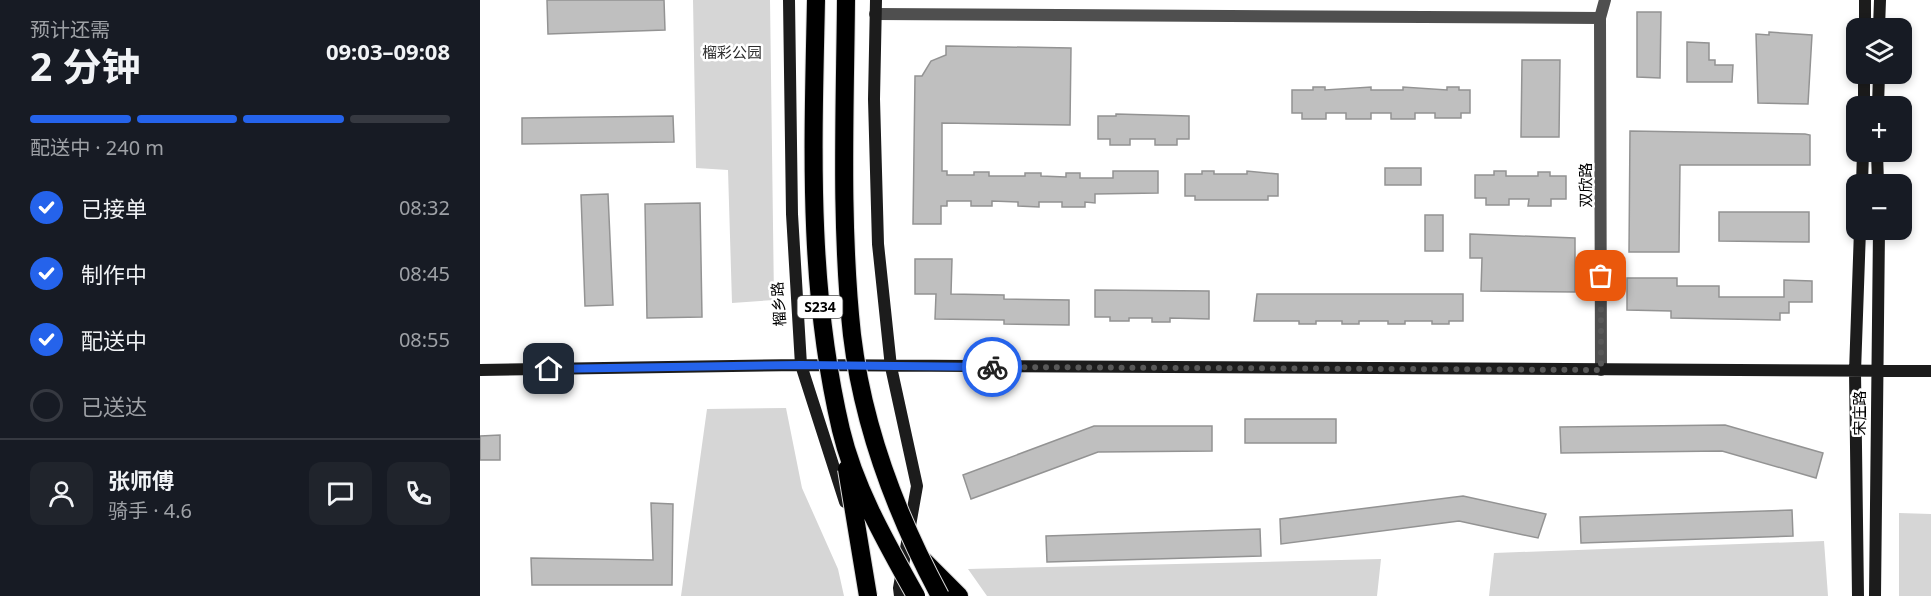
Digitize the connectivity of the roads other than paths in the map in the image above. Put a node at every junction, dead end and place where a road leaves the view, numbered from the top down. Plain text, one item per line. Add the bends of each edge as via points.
1 (789, 0) edge
2 (816, 0) edge
3 (846, 0) edge
4 (876, 0) edge
5 (1605, 0) edge
6 (1865, 0) edge
7 (1880, 0) edge
8 (875, 14) junction
9 (1600, 18) junction
10 (1865, 18) edge
11 (1880, 18) edge
12 (1860, 240) edge
13 (1879, 240) edge
14 (801, 365) junction
15 (891, 367) junction
16 (480, 370) edge
17 (1601, 370) junction
18 (1875, 371) junction
19 (1931, 371) edge
20 (1856, 372) junction
21 (841, 432) junction
22 (920, 557) junction
23 (899, 592) edge
24 (870, 596) edge
25 (916, 596) edge
26 (940, 596) edge
27 (959, 596) edge
28 (1858, 596) edge
29 (1875, 596) edge

1 - 14 street, 榴乡路 via 792,214
2 - 21 highway, S234, bridge via 813,230 820,315
3 - 22 highway, S234, bridge via 844,208 852,337 887,479
4 - 8 street
5 - 9 street, 双欣路
6 - 10 street
7 - 11 street
8 - 9 street
8 - 15 street via 878,244
9 - 17 street, 双欣路
12 - 20 street, 宋庄路
13 - 18 street, 宋庄路
14 - 15 street
14 - 16 street
14 - 24 street, 榴乡路 via 858,542
15 - 17 street
15 - 23 street via 917,486
17 - 20 street
18 - 19 street
18 - 20 street
18 - 29 street, 宋庄路
20 - 28 street, 宋庄路
21 - 24 highway, bridge
21 - 25 highway, S234, bridge via 882,536
22 - 26 highway, S234, bridge
22 - 27 highway

